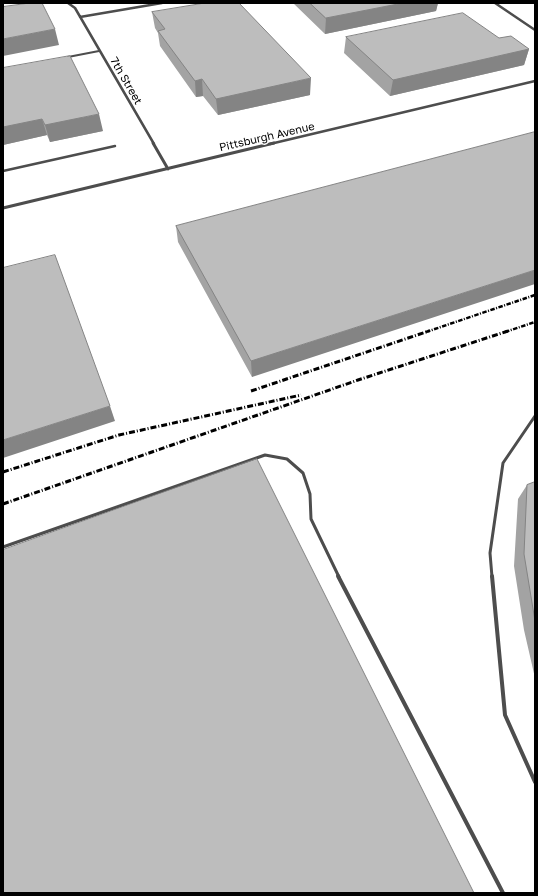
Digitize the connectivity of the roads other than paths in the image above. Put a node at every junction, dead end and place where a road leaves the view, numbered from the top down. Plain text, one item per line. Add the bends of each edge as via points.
1 (68, 3) edge
2 (162, 3) edge
3 (495, 3) edge
4 (80, 18) junction
5 (535, 30) edge
6 (99, 51) junction
7 (67, 58) edge
8 (535, 81) edge
9 (115, 146) dead end
10 (168, 169) junction
11 (3, 171) edge
12 (3, 208) edge
13 (535, 416) edge
14 (3, 547) edge
15 (535, 782) edge
16 (503, 893) edge

1 - 4 street, 7th Street via 75,8
2 - 4 street
3 - 5 street
4 - 6 street, 7th Street
6 - 7 lane
6 - 10 street, 7th Street
8 - 10 street, Pittsburgh Avenue
9 - 11 lane
10 - 12 street, Pittsburgh Avenue
13 - 15 lane via 502,463 490,553 505,715
14 - 16 lane via 265,455 286,459 303,473 310,494 311,520 328,556

